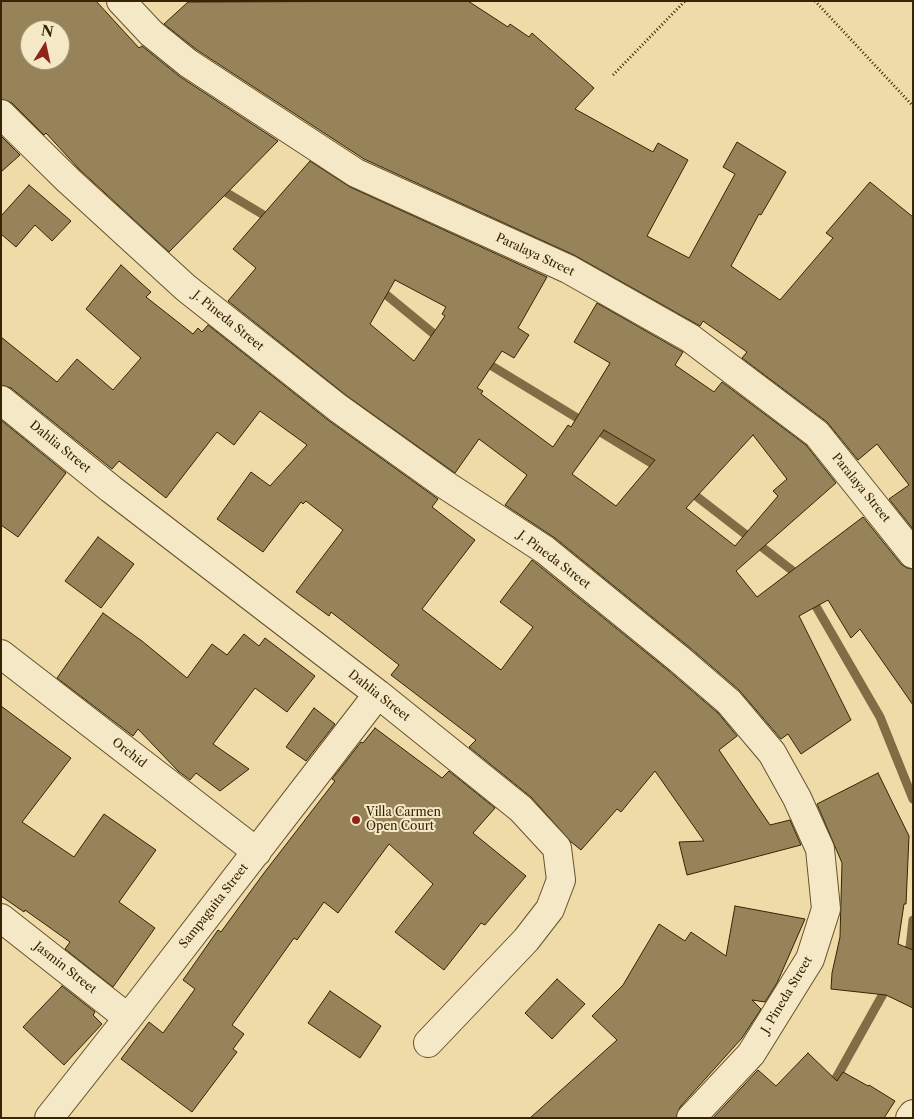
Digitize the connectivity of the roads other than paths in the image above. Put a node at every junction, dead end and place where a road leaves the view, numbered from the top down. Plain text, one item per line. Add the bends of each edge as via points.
1 (121, 1) edge
2 (1, 114) edge
3 (1, 400) edge
4 (913, 554) edge
5 (1, 654) edge
6 (378, 694) junction
7 (256, 852) junction
8 (1, 918) edge
9 (128, 1018) junction
10 (428, 1043) dead end
11 (913, 1114) edge
12 (49, 1118) edge
13 (691, 1118) edge
14 (910, 1118) edge

1 - 4 street, Paralaya Street via 151,33 188,63 356,173 568,269 690,338 817,434
2 - 13 street, J. Pineda Street via 186,288 338,408 444,484 545,550 729,702 772,753 820,849 826,909 810,959 751,1054
3 - 6 street, Dahlia Street
5 - 7 street, Orchid
6 - 7 street, Sampaguita Street
6 - 10 street, Dahlia Street via 521,809 557,848 561,880 550,909 526,940
7 - 9 street, Sampaguita Street
8 - 9 street, Jasmin Street
9 - 12 street, Sampaguita Street
11 - 14 street

